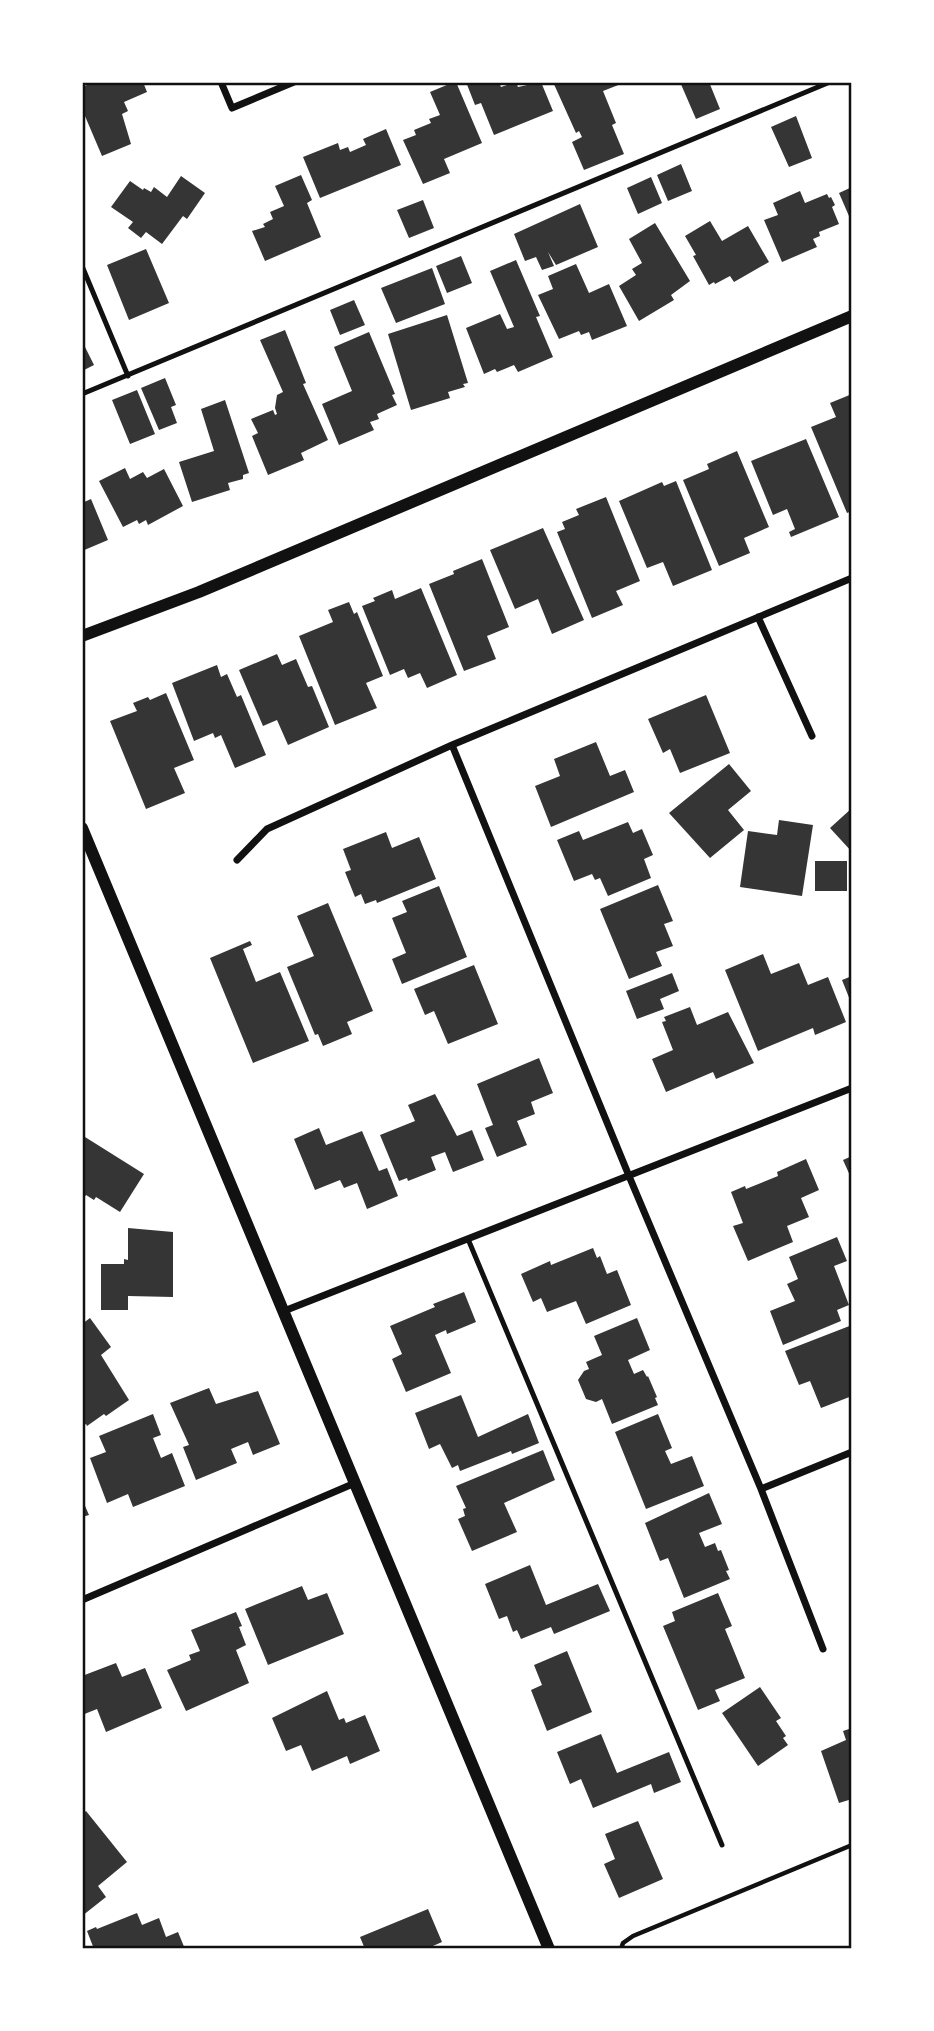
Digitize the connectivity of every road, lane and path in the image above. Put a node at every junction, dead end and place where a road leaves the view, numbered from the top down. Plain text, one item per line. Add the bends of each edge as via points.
1 (221, 82) edge
2 (294, 82) edge
3 (830, 82) edge
4 (82, 266) edge
5 (852, 316) edge
6 (128, 376) junction
7 (82, 394) edge
8 (852, 578) edge
9 (758, 617) junction
10 (82, 636) edge
11 (812, 736) dead end
12 (452, 745) junction
13 (82, 828) edge
14 (237, 860) dead end
15 (852, 1088) edge
16 (629, 1176) junction
17 (468, 1239) junction
18 (284, 1311) junction
19 (852, 1452) edge
20 (355, 1483) junction
21 (761, 1489) junction
22 (82, 1600) edge
23 (824, 1649) dead end
24 (722, 1845) dead end
25 (852, 1846) edge
26 (549, 1949) edge
27 (621, 1949) edge

1 - 2 street via 232,108
3 - 6 lane
4 - 6 lane
5 - 10 street via 199,592
6 - 7 lane
8 - 9 street
9 - 11 street
9 - 12 street
12 - 14 street via 267,829
12 - 16 street
13 - 18 street
15 - 16 street
16 - 17 street
16 - 21 street
17 - 18 street
17 - 24 lane
18 - 20 street
19 - 21 street
20 - 22 street
20 - 26 street
21 - 23 street
25 - 27 path via 633,1936

